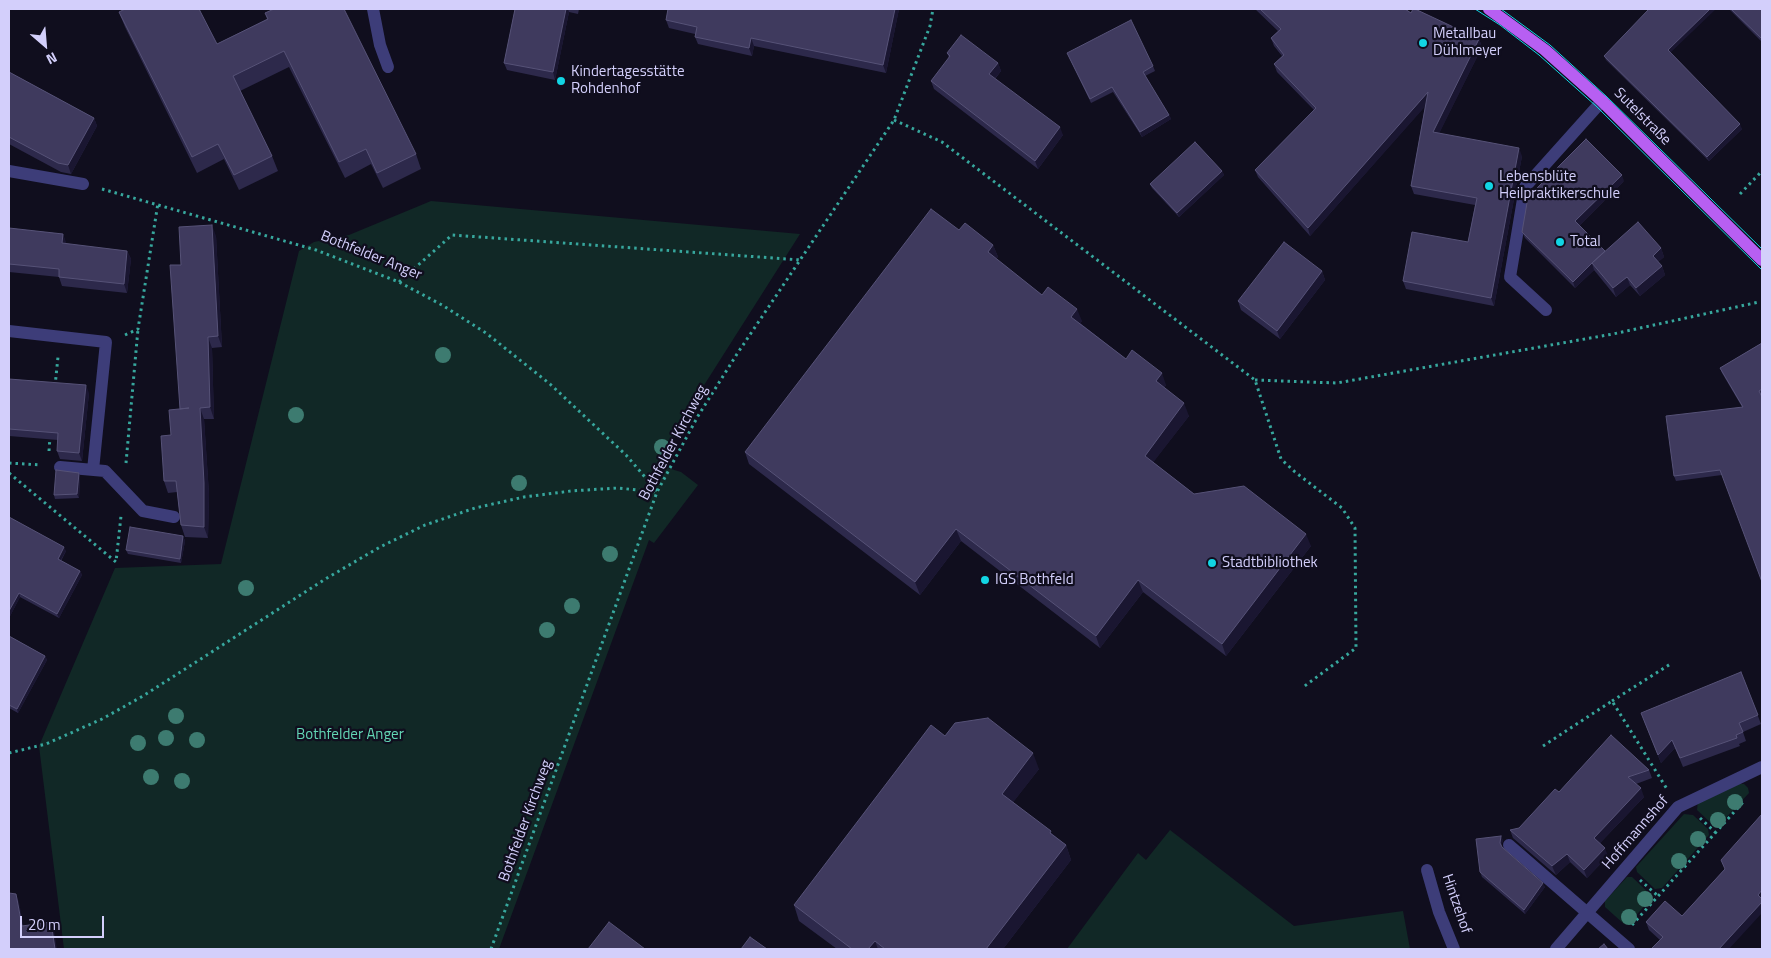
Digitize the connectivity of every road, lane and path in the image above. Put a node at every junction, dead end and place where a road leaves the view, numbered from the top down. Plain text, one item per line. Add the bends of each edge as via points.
1 (373, 9) edge
2 (933, 9) edge
3 (1489, 9) edge
4 (388, 67) dead end
5 (1602, 100) junction
6 (894, 120) junction
7 (9, 171) edge
8 (1762, 171) edge
9 (83, 184) joint
10 (1740, 194) dead end
11 (158, 204) junction
12 (801, 260) junction
13 (1762, 260) edge
14 (398, 282) junction
15 (1759, 302) dead end
16 (1546, 310) dead end
17 (9, 331) edge
18 (60, 337) junction
19 (106, 342) junction
20 (1255, 380) junction
21 (55, 386) edge
22 (51, 436) edge
23 (9, 462) edge
24 (54, 466) junction
25 (93, 470) junction
26 (657, 492) junction
27 (174, 517) dead end
28 (1672, 663) dead end
29 (1302, 688) dead end
30 (1612, 701) junction
31 (1543, 746) dead end
32 (9, 753) edge
33 (1762, 767) edge
34 (1748, 796) dead end
35 (1678, 806) junction
36 (1509, 845) edge
37 (1427, 870) dead end
38 (1587, 914) junction
39 (1618, 940) junction
40 (491, 949) edge
41 (1454, 949) edge
42 (1556, 949) edge
43 (1629, 949) edge

1 - 4 street
2 - 6 path, Bothfelder Kirchweg via 930,26
3 - 5 main road, Sutelstraße via 1545,50
5 - 13 main road, Sutelstraße
5 - 16 street via 1525,186 1510,278
6 - 12 path, Bothfelder Kirchweg
6 - 20 path via 942,142
7 - 9 street
8 - 10 path
9 - 11 path, Bothfelder Anger
11 - 14 path, Bothfelder Anger via 316,250
11 - 19 path via 138,329
12 - 14 path via 452,235
12 - 26 path, Bothfelder Kirchweg via 698,416
14 - 26 path, Bothfelder Anger via 486,333 550,384 626,456
15 - 20 path via 1613,334 1337,383
17 - 18 street
18 - 19 street
18 - 21 path
19 - 25 street
20 - 29 path via 1281,459 1342,508 1355,528 1356,648
22 - 24 path
23 - 24 path
24 - 25 street
25 - 27 street via 105,471 143,510
26 - 32 path via 618,488 524,497 475,508 425,525 327,578 102,719 46,744
26 - 40 path, Bothfelder Kirchweg
28 - 30 path
30 - 31 path
30 - 35 path
33 - 35 street, Hoffmannshof
34 - 39 path
35 - 38 street, Hoffmannshof
36 - 38 street
37 - 41 street, Hintzehof
38 - 39 street
38 - 42 street, Hoffmannshof
39 - 43 street

